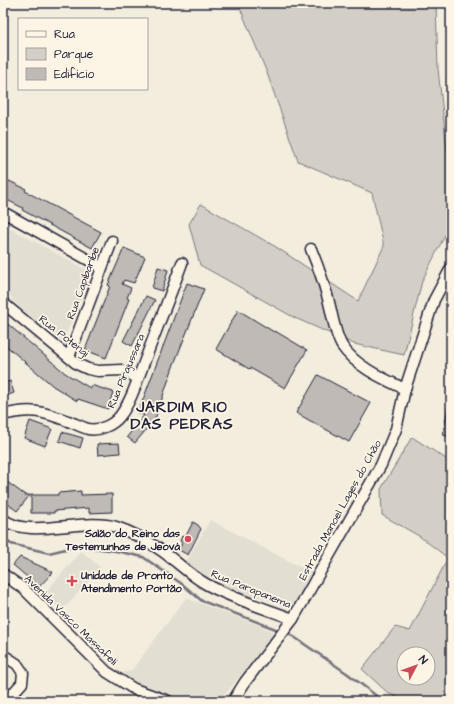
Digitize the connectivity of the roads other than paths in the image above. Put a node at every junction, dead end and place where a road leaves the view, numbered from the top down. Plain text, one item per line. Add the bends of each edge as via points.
1 (3, 212) edge
2 (112, 241) dead end
3 (311, 248) dead end
4 (182, 263) dead end
5 (101, 267) junction
6 (451, 268) edge
7 (310, 269) dead end
8 (327, 293) junction
9 (3, 303) edge
10 (69, 357) junction
11 (138, 379) junction
12 (406, 389) junction
13 (3, 415) edge
14 (3, 519) edge
15 (3, 574) edge
16 (290, 622) junction
17 (3, 655) edge
18 (245, 682) junction
19 (6, 701) edge
20 (168, 701) edge
21 (226, 701) edge
22 (233, 701) edge

1 - 5 street
2 - 5 street, Rua Capibaribe
3 - 8 street
4 - 11 street, Rua Pirajussara
5 - 10 street, Rua Capibaribe
6 - 12 street, Estrada Manoel Lages do Chão via 434,300
7 - 8 street
8 - 12 street via 342,346 370,370
9 - 10 street, Rua Potengi
10 - 11 street, Rua Potengi via 88,369 122,370
11 - 13 street, Rua Pirajussara via 126,408 111,424 102,428 88,429 45,412 32,410
12 - 16 street, Estrada Manoel Lages do Chão via 396,429 381,465
14 - 16 street, Rua Parapanema via 26,528 91,524 116,527 146,540 204,583
15 - 20 street, Avenida Vasco Massafeli via 24,589 107,672 134,689
16 - 18 street, Estrada Manoel Lages do Chão
17 - 19 street via 17,664 23,673 22,683
18 - 21 street, Estrada Manoel Lages do Chão
18 - 22 street, Estrada Manoel Lages do Chão

